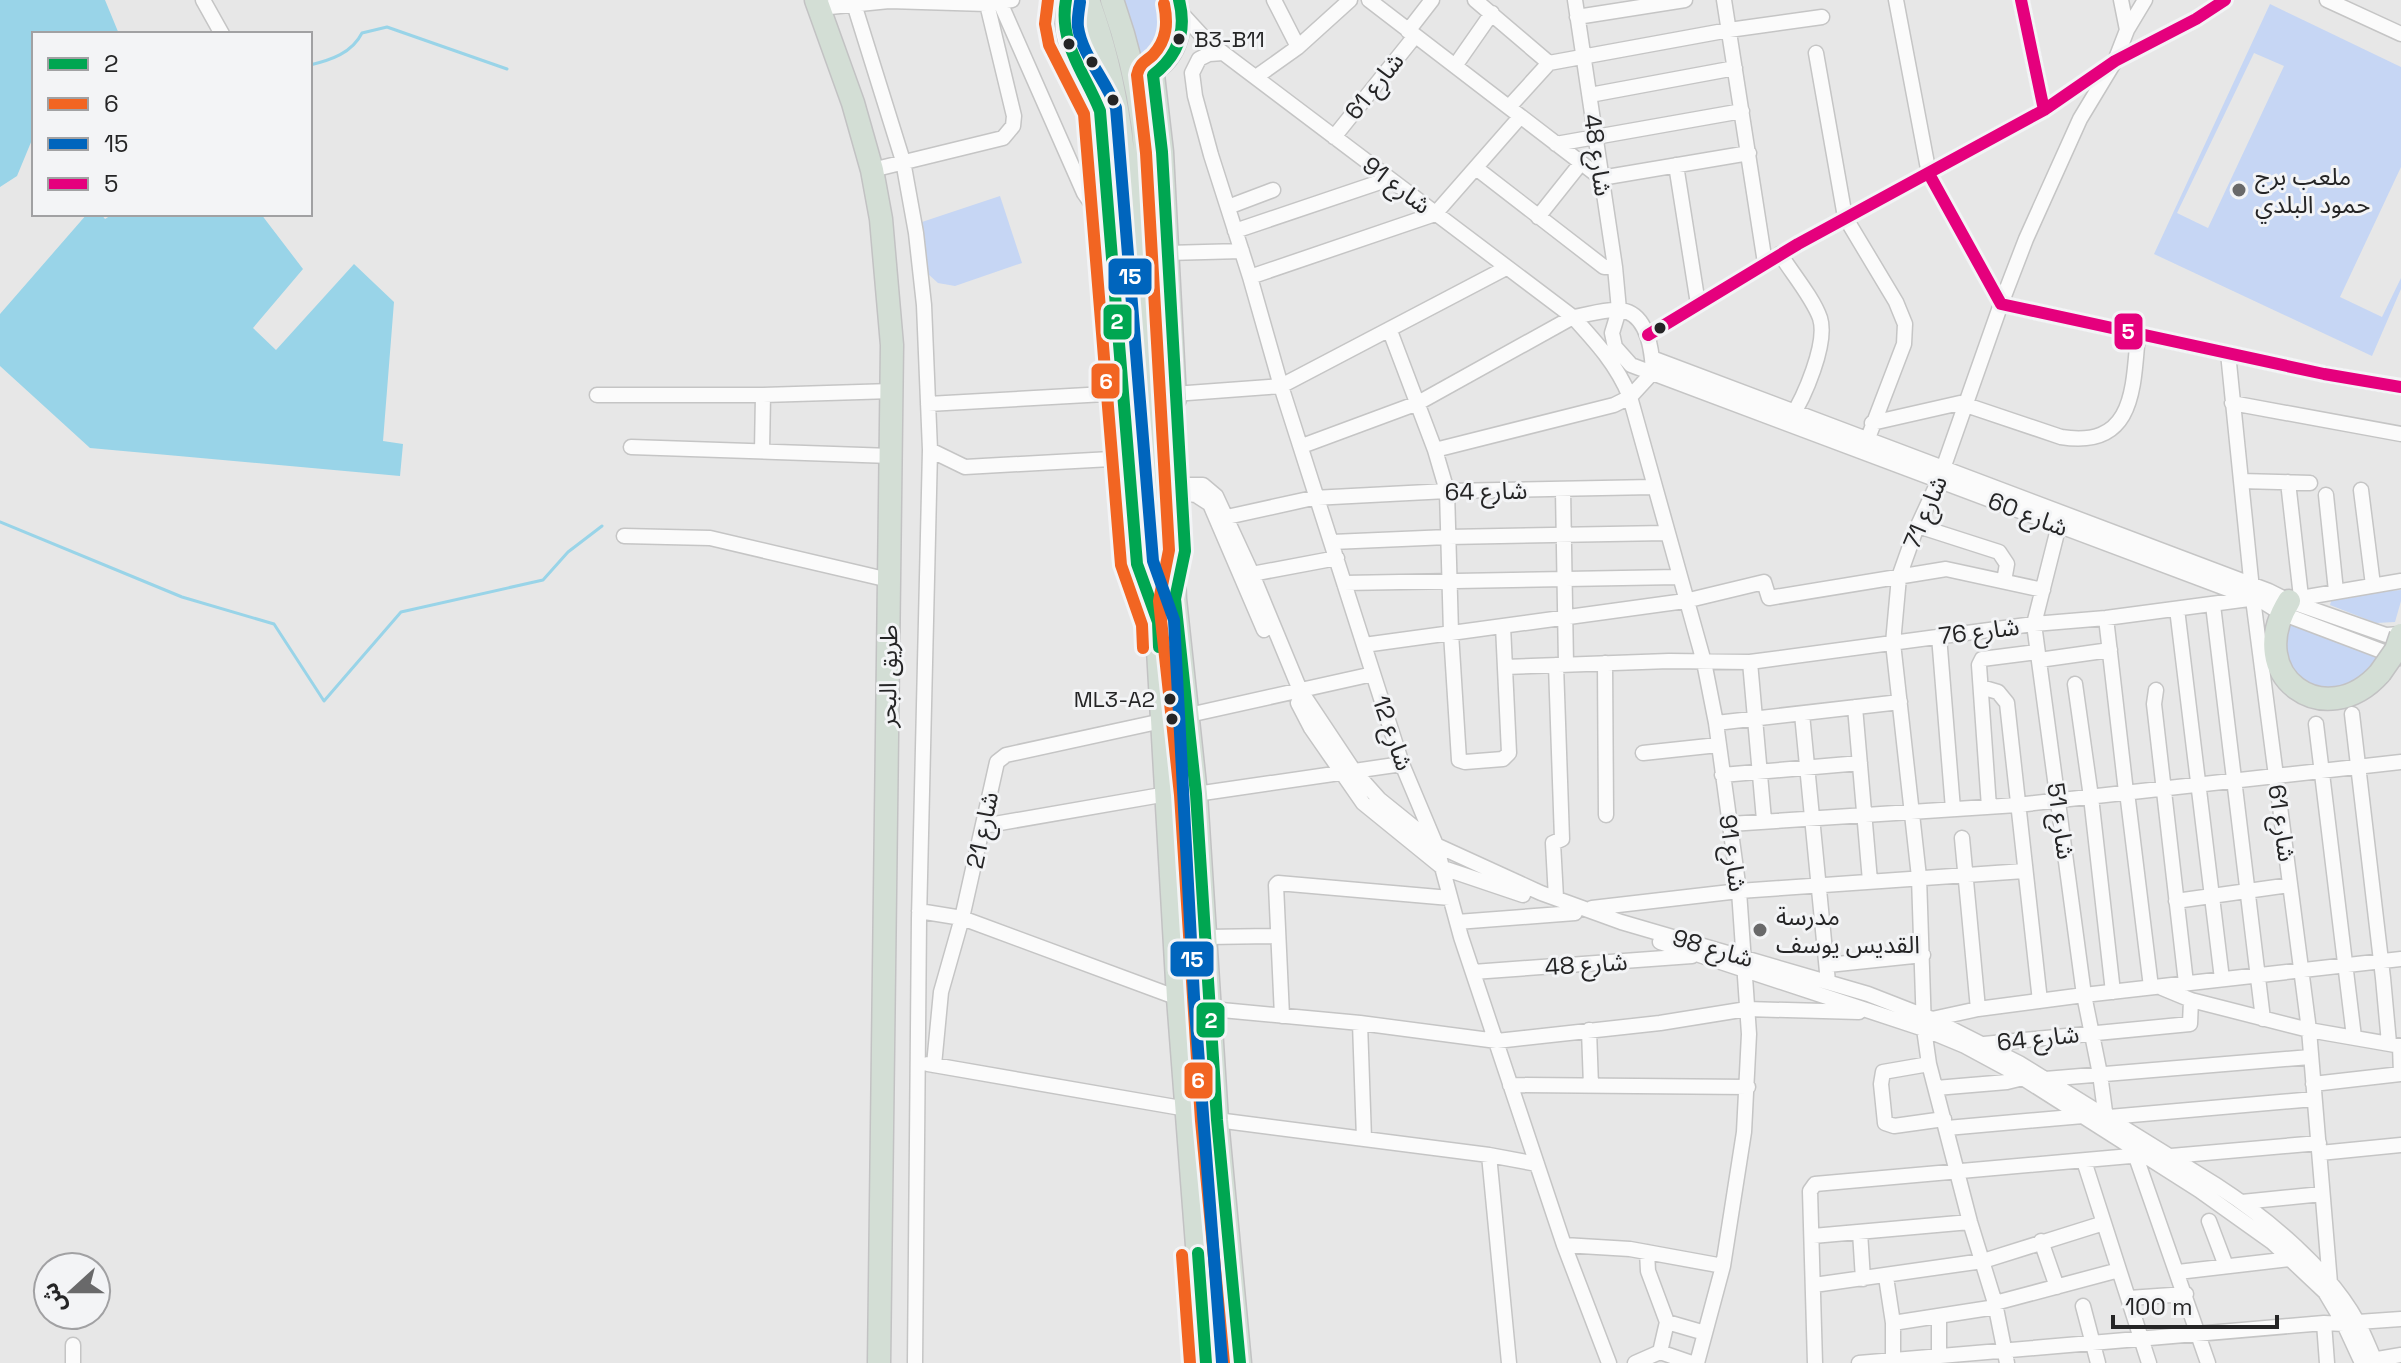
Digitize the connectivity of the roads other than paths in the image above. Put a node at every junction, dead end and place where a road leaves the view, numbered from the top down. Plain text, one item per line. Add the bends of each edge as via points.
1 (203, 0) edge
2 (1088, 0) edge
3 (1112, 0) edge
4 (1179, 0) edge
5 (1274, 0) edge
6 (1350, 0) edge
7 (1369, 0) edge
8 (1432, 0) edge
9 (1475, 0) edge
10 (1575, 0) edge
11 (1685, 0) edge
12 (1724, 0) edge
13 (1896, 0) edge
14 (2021, 0) edge
15 (2121, 0) edge
16 (2145, 0) edge
17 (2225, 0) edge
18 (2327, 0) edge
19 (1000, 2) edge
20 (1061, 3) edge
21 (818, 4) edge
22 (854, 4) junction
23 (1492, 13) junction
24 (1183, 15) junction
25 (1577, 17) junction
26 (1822, 17) dead end
27 (1729, 30) junction
28 (2127, 30) junction
29 (221, 32) edge
30 (1412, 34) junction
31 (2401, 34) edge
32 (1298, 47) junction
33 (1223, 53) junction
34 (1816, 53) dead end
35 (1583, 57) junction
36 (1074, 59) junction
37 (2115, 61) junction
38 (1549, 63) junction
39 (1455, 66) junction
40 (1735, 68) junction
41 (1159, 70) junction
42 (1256, 77) junction
43 (1590, 95) junction
44 (1195, 96) junction
45 (2044, 110) junction
46 (1742, 111) junction
47 (1515, 112) junction
48 (1334, 137) junction
49 (1596, 137) junction
50 (1556, 144) junction
51 (1749, 153) junction
52 (903, 161) junction
53 (1581, 163) junction
54 (1676, 165) junction
55 (1476, 168) junction
56 (872, 170) junction
57 (1929, 174) junction
58 (1601, 178) junction
59 (1389, 179) junction
60 (1273, 190) dead end
61 (1228, 207) junction
62 (1109, 213) junction
63 (1435, 214) junction
64 (1538, 217) junction
65 (1845, 217) junction
66 (1235, 231) junction
67 (1242, 251) junction
68 (1167, 253) junction
69 (1780, 254) junction
70 (1765, 263) junction
71 (1615, 267) junction
72 (1506, 268) junction
73 (1250, 277) junction
74 (1698, 304) junction
75 (2001, 304) junction
76 (1619, 310) junction
77 (1573, 317) junction
78 (1390, 331) junction
79 (2138, 334) junction
80 (1648, 335) junction
81 (2228, 353) junction
82 (1653, 365) junction
83 (1281, 386) junction
84 (2401, 387) edge
85 (892, 391) junction
86 (1123, 393) junction
87 (1174, 394) junction
88 (597, 395) dead end
89 (763, 395) junction
90 (1630, 397) junction
91 (1418, 403) junction
92 (2232, 403) junction
93 (928, 404) junction
94 (1965, 404) junction
95 (1791, 417) junction
96 (1872, 423) junction
97 (2401, 434) edge
98 (1865, 445) junction
99 (1302, 446) junction
100 (631, 447) dead end
101 (930, 450) junction
102 (1435, 450) junction
103 (762, 451) junction
104 (891, 456) junction
105 (1148, 458) junction
106 (1942, 474) junction
107 (2241, 481) junction
108 (2288, 482) junction
109 (2310, 483) dead end
110 (1653, 487) junction
111 (1182, 489) junction
112 (1563, 490) junction
113 (2361, 490) dead end
114 (1447, 491) junction
115 (2326, 495) dead end
116 (1318, 497) junction
117 (1227, 517) junction
118 (2061, 519) junction
119 (1918, 526) junction
120 (1666, 533) junction
121 (624, 536) dead end
122 (1564, 536) junction
123 (1448, 537) junction
124 (1231, 539) junction
125 (1332, 542) junction
126 (1337, 558) junction
127 (1252, 574) junction
128 (1678, 577) junction
129 (1899, 577) junction
130 (1564, 578) junction
131 (889, 580) junction
132 (1449, 581) junction
133 (2004, 581) junction
134 (2401, 581) edge
135 (1344, 583) junction
136 (2373, 585) junction
137 (2043, 590) junction
138 (2336, 591) junction
139 (2253, 592) junction
140 (1175, 599) junction
141 (1685, 601) junction
142 (2290, 604) junction
143 (2213, 605) junction
144 (2177, 609) junction
145 (1565, 618) junction
146 (2106, 618) junction
147 (2034, 624) junction
148 (1503, 626) junction
149 (1451, 633) junction
150 (2401, 634) edge
151 (1939, 636) junction
152 (1893, 643) junction
153 (1364, 645) junction
154 (2110, 650) junction
155 (2038, 656) junction
156 (2401, 659) edge
157 (1704, 662) junction
158 (1750, 662) junction
159 (1605, 663) junction
160 (1561, 664) junction
161 (1505, 667) junction
162 (1373, 674) junction
163 (2075, 684) dead end
164 (1981, 687) junction
165 (2156, 690) dead end
166 (1296, 691) junction
167 (1900, 702) junction
168 (1855, 707) junction
169 (1802, 714) junction
170 (2352, 714) dead end
171 (1189, 715) junction
172 (1755, 719) junction
173 (1162, 721) junction
174 (1716, 723) junction
175 (2316, 724) dead end
176 (1718, 745) junction
177 (1643, 753) dead end
178 (2401, 762) edge
179 (1860, 763) junction
180 (1402, 764) junction
181 (1807, 767) junction
182 (2357, 767) junction
183 (1760, 771) junction
184 (2321, 771) junction
185 (1348, 772) junction
186 (1722, 775) junction
187 (2276, 776) junction
188 (2235, 780) junction
189 (2199, 784) junction
190 (2163, 788) junction
191 (2126, 792) junction
192 (1167, 794) junction
193 (1196, 794) junction
194 (2091, 797) junction
195 (2058, 801) junction
196 (2017, 805) junction
197 (1989, 807) junction
198 (1953, 809) junction
199 (1911, 812) junction
200 (1864, 814) junction
201 (1606, 815) dead end
202 (1812, 818) junction
203 (1764, 820) junction
204 (1730, 824) junction
205 (983, 826) junction
206 (1962, 838) dead end
207 (1436, 845) junction
208 (1443, 868) junction
209 (2024, 871) junction
210 (1966, 874) junction
211 (1919, 877) junction
212 (1870, 881) junction
213 (1819, 885) junction
214 (2290, 885) junction
215 (1739, 891) junction
216 (2250, 892) junction
217 (2213, 896) junction
218 (1450, 898) junction
219 (1556, 898) junction
220 (2176, 901) junction
221 (919, 911) junction
222 (1581, 911) junction
223 (962, 918) junction
224 (1457, 922) junction
225 (1276, 936) junction
226 (1206, 937) junction
227 (1923, 955) junction
228 (1699, 956) junction
229 (2401, 959) edge
230 (2381, 961) junction
231 (1746, 963) junction
232 (1828, 965) junction
233 (2346, 965) junction
234 (2302, 969) junction
235 (1473, 972) junction
236 (2259, 974) junction
237 (2222, 979) junction
238 (1828, 982) junction
239 (2186, 983) junction
240 (2154, 987) junction
241 (2113, 992) junction
242 (2084, 995) junction
243 (1178, 998) junction
244 (2191, 1000) junction
245 (2040, 1001) junction
246 (1211, 1009) junction
247 (1747, 1009) junction
248 (1978, 1009) junction
249 (1874, 1013) junction
250 (1282, 1016) junction
251 (2263, 1019) junction
252 (1927, 1021) junction
253 (1360, 1023) junction
254 (1589, 1030) junction
255 (2309, 1030) junction
256 (2092, 1032) junction
257 (2354, 1037) junction
258 (1497, 1041) junction
259 (1984, 1044) junction
260 (2396, 1045) edge
261 (2310, 1057) junction
262 (918, 1062) junction
263 (1929, 1064) junction
264 (934, 1065) junction
265 (2100, 1074) junction
266 (2023, 1078) junction
267 (2045, 1079) junction
268 (1510, 1085) junction
269 (1591, 1086) junction
270 (1748, 1087) junction
271 (1936, 1088) junction
272 (2314, 1092) junction
273 (1187, 1109) junction
274 (2086, 1111) junction
275 (1217, 1120) junction
276 (2107, 1121) junction
277 (1946, 1124) junction
278 (1364, 1139) junction
279 (2401, 1145) edge
280 (2319, 1148) junction
281 (1489, 1155) junction
282 (2139, 1156) junction
283 (2171, 1156) junction
284 (2084, 1161) junction
285 (1537, 1164) junction
286 (1957, 1173) junction
287 (2322, 1194) junction
288 (2242, 1202) junction
289 (2209, 1221) dead end
290 (1970, 1222) junction
291 (2104, 1223) junction
292 (1860, 1232) junction
293 (1813, 1236) junction
294 (2041, 1241) junction
295 (1564, 1245) junction
296 (1647, 1252) junction
297 (2290, 1259) junction
298 (1983, 1261) junction
299 (1723, 1266) junction
300 (2226, 1266) junction
301 (2119, 1270) junction
302 (2178, 1272) junction
303 (1886, 1277) junction
304 (1863, 1279) junction
305 (1814, 1285) junction
306 (2057, 1287) junction
307 (2328, 1287) junction
308 (2186, 1294) junction
309 (2129, 1298) junction
310 (1995, 1305) junction
311 (2083, 1306) dead end
312 (1939, 1317) junction
313 (2401, 1319) edge
314 (1667, 1322) junction
315 (1893, 1323) junction
316 (2324, 1323) junction
317 (2351, 1323) junction
318 (1705, 1333) junction
319 (2198, 1334) junction
320 (2141, 1339) junction
321 (2092, 1343) junction
322 (73, 1345) dead end
323 (1660, 1352) junction
324 (2401, 1355) edge
325 (1939, 1357) junction
326 (2005, 1357) edge
327 (1893, 1361) junction
328 (2365, 1362) edge
329 (73, 1363) edge
330 (879, 1363) edge
331 (915, 1363) edge
332 (1206, 1363) edge
333 (1240, 1363) edge
334 (1509, 1363) edge
335 (1609, 1363) edge
336 (1635, 1363) edge
337 (1695, 1363) edge
338 (1815, 1363) edge
339 (1859, 1363) edge
340 (2098, 1363) edge
341 (2149, 1363) edge
342 (2208, 1363) edge
343 (2327, 1363) edge

1 - 29 street
2 - 105 highway, bridge via 1114,83 1125,165
3 - 105 highway, bridge via 1143,127
4 - 24 street
5 - 32 street
6 - 32 street
7 - 30 street
8 - 30 street, شارع 61
9 - 23 street
10 - 25 street, شارع 48
11 - 25 street
12 - 27 street
13 - 57 street
14 - 45 street
15 - 28 street
16 - 28 street, شارع 71
17 - 37 street
18 - 31 street
19 - 22 street
19 - 52 street via 1014,116 1009,133
19 - 62 street via 1084,193 1093,206
20 - 36 street via 1062,30
21 - 22 street
21 - 56 highway, طريق البحر
22 - 52 street
23 - 38 street
23 - 39 street
24 - 33 street, شارع 91
24 - 41 street via 1180,42
25 - 35 street, شارع 48
26 - 27 street
27 - 35 street
27 - 40 street
28 - 37 street, شارع 71
30 - 39 street
30 - 48 street, شارع 61
32 - 42 street
33 - 42 street, شارع 91
33 - 44 street via 1196,63
34 - 65 street
35 - 38 street
35 - 43 street, شارع 48
36 - 41 street via 1111,82 1139,81
36 - 62 highway via 1100,111
37 - 45 street
37 - 75 street, شارع 71 via 2080,119
38 - 47 street
39 - 47 street
40 - 43 street
40 - 46 street
41 - 44 street via 1182,77
41 - 68 highway
42 - 48 street, شارع 91
43 - 49 street, شارع 48
44 - 61 street, شارع 12
45 - 57 street
46 - 49 street
46 - 51 street
47 - 50 street
47 - 55 street
48 - 59 street, شارع 91
49 - 50 street
49 - 58 street, شارع 48
50 - 53 street
51 - 54 street
51 - 70 street
52 - 56 street
52 - 93 street via 924,305
53 - 58 street
53 - 64 street
54 - 58 street
54 - 74 street
55 - 63 street
55 - 64 street
56 - 85 highway, طريق البحر via 887,276
57 - 65 street
57 - 75 street
58 - 71 street, شارع 48
59 - 63 street, شارع 91
59 - 66 street
60 - 61 street
61 - 66 street, شارع 12
62 - 86 highway
63 - 72 street, شارع 91
63 - 73 street
64 - 71 street via 1604,267
65 - 69 street
65 - 96 street via 1905,324 1904,344
66 - 67 street, شارع 12
67 - 68 street
67 - 73 street, شارع 12
68 - 87 highway
69 - 70 street
69 - 95 street via 1820,318 1822,333 1809,380
70 - 74 street
71 - 76 street, شارع 48
72 - 77 street, شارع 91
72 - 78 street
73 - 83 street, شارع 12
74 - 80 street
75 - 79 street
75 - 94 street, شارع 71
76 - 77 street
76 - 80 street via 1636,318
76 - 82 street, شارع 48 via 1612,333 1615,347 1631,365
77 - 90 street, شارع 91 via 1602,348
77 - 91 street
78 - 83 street
78 - 91 street
79 - 81 street
79 - 94 street via 2129,406 2123,419 2103,435 2061,437
80 - 82 street
81 - 84 street
81 - 92 street, شارع 61
82 - 90 street
82 - 95 street, شارع 60
83 - 87 street
83 - 99 street, شارع 12
85 - 89 street
85 - 104 highway, طريق البحر
86 - 93 street
86 - 105 highway
87 - 111 highway
88 - 89 street
89 - 103 street
90 - 102 street
90 - 110 street, شارع 91
91 - 99 street
91 - 102 street
92 - 97 street
92 - 107 street, شارع 61
93 - 101 street
94 - 96 street
94 - 106 street, شارع 71
95 - 98 street, شارع 60
96 - 98 street
98 - 106 street, شارع 60
99 - 116 street, شارع 12
100 - 103 street
101 - 105 street via 965,467
101 - 221 street
102 - 114 street
103 - 104 street
104 - 131 highway, طريق البحر
105 - 140 highway
105 - 173 highway
106 - 118 street, شارع 60
106 - 119 street, شارع 71
107 - 108 street
107 - 139 street, شارع 61
108 - 109 street
108 - 142 street
110 - 112 street, شارع 64
110 - 120 street, شارع 91
111 - 117 street, شارع 98 via 1197,484 1209,490
111 - 124 street, شارع 98 via 1210,504
111 - 140 highway via 1185,559
112 - 114 street, شارع 64
112 - 122 street
113 - 136 street
114 - 116 street, شارع 64
114 - 123 street
115 - 138 street
116 - 117 street, شارع 64
116 - 125 street, شارع 12
117 - 124 street, شارع 98
118 - 137 street, شارع 51
118 - 139 street, شارع 60
119 - 129 street, شارع 71
119 - 133 street via 1999,552 2007,564
120 - 122 street
120 - 128 street, شارع 91
121 - 131 street via 710,538
122 - 123 street
122 - 130 street
123 - 125 street
123 - 132 street
124 - 127 street, شارع 98
124 - 166 street, شارع 98
125 - 126 street, شارع 12
126 - 127 street
126 - 135 street, شارع 12
127 - 166 street, شارع 98
128 - 130 street
128 - 141 street, شارع 91
129 - 133 street via 1946,569
129 - 141 street via 1769,598 1764,582
129 - 152 street, شارع 71
130 - 132 street
130 - 145 street
131 - 330 highway, طريق البحر
132 - 135 street
132 - 149 street
133 - 137 street
134 - 136 street
135 - 153 street, شارع 12
136 - 138 street
137 - 147 street, شارع 51
138 - 142 street
139 - 142 street, شارع 60
139 - 143 street, شارع 76
139 - 187 street, شارع 61
140 - 171 highway
141 - 145 street
141 - 157 street, شارع 91
142 - 150 street, شارع 60 via 2386,635
142 - 150 highway, bridge via 2273,638 2277,661 2290,683 2315,697 2343,697 2368,685 2389,662
142 - 156 street, شارع 60
143 - 144 street, شارع 76
143 - 188 street
144 - 146 street, شارع 76
144 - 189 street
145 - 148 street
145 - 160 street
146 - 147 street, شارع 76
146 - 154 street
147 - 151 street, شارع 76
147 - 155 street, شارع 51
148 - 149 street
148 - 161 street
149 - 153 street
149 - 161 street via 1459,760 1503,759 1509,753
151 - 152 street, شارع 76
151 - 198 street
152 - 158 street, شارع 76
152 - 167 street, شارع 71
153 - 162 street, شارع 12
154 - 155 street
154 - 191 street
155 - 164 street via 1982,659
155 - 195 street, شارع 51
157 - 158 street, شارع 76
157 - 159 street, شارع 76
157 - 174 street, شارع 91
158 - 172 street
159 - 160 street, شارع 76
159 - 201 street
160 - 161 street, شارع 76
160 - 219 street via 1562,839 1553,843
162 - 166 street
162 - 180 street, شارع 12
163 - 194 street
164 - 196 street via 1998,692 2007,703
164 - 197 street
165 - 190 street
166 - 171 street
166 - 185 street, شارع 98 via 1311,728
167 - 168 street
167 - 199 street, شارع 71
168 - 169 street
168 - 179 street
169 - 172 street
169 - 181 street
170 - 182 street
171 - 193 highway
172 - 174 street
172 - 183 street
173 - 192 highway
173 - 205 street, شارع 21 via 1006,755 995,768
174 - 176 street, شارع 91
175 - 184 street
176 - 177 street
176 - 186 street, شارع 91
178 - 182 street
179 - 181 street
179 - 200 street
180 - 185 street
180 - 207 street, شارع 12
181 - 183 street
181 - 202 street
182 - 184 street
182 - 230 street
183 - 186 street
183 - 203 street
184 - 187 street
184 - 233 street
185 - 193 street
185 - 207 street, شارع 98
185 - 208 street, شارع 98 via 1363,803
186 - 204 street, شارع 91
187 - 188 street
187 - 214 street, شارع 61
188 - 189 street
188 - 216 street
189 - 190 street
189 - 217 street
190 - 191 street
190 - 220 street
191 - 194 street
191 - 240 street
192 - 205 street
192 - 243 highway
193 - 226 highway
194 - 195 street
194 - 241 street
195 - 196 street
195 - 242 street, شارع 51
196 - 197 street
196 - 209 street
197 - 198 street
198 - 199 street
199 - 200 street
199 - 211 street, شارع 71
200 - 202 street
200 - 212 street
202 - 203 street
202 - 213 street
203 - 204 street
204 - 215 street, شارع 91
205 - 223 street, شارع 21
206 - 210 street
207 - 208 street, شارع 12
207 - 219 street, شارع 98
208 - 218 street, شارع 12
208 - 222 street, شارع 98
209 - 210 street
209 - 245 street
210 - 211 street
210 - 248 street
211 - 212 street
211 - 227 street, شارع 71
212 - 213 street
213 - 215 street
213 - 232 street
214 - 216 street
214 - 234 street, شارع 61
215 - 222 street
215 - 231 street, شارع 91
216 - 217 street
216 - 236 street
217 - 220 street
217 - 237 street
218 - 224 street, شارع 12
218 - 225 street via 1282,882 1276,885
219 - 222 street, شارع 98
220 - 239 street
221 - 223 street
221 - 262 street
222 - 224 street
222 - 228 street, شارع 98
222 - 231 street, شارع 98
223 - 243 street
223 - 264 street, شارع 21 via 941,992
224 - 235 street, شارع 12
225 - 226 street
225 - 250 street
226 - 246 highway
227 - 232 street
227 - 252 street, شارع 71
228 - 231 street, شارع 98
228 - 235 street, شارع 48
229 - 230 street
230 - 233 street
230 - 260 street
231 - 238 street, شارع 98
231 - 247 street, شارع 91
231 - 249 street, شارع 98
232 - 238 street
233 - 234 street
233 - 257 street
234 - 236 street
234 - 255 street, شارع 61
235 - 258 street, شارع 12
236 - 237 street
236 - 251 street
237 - 239 street
238 - 252 street, شارع 98
239 - 240 street
240 - 241 street
240 - 244 street
241 - 242 street
242 - 245 street
242 - 256 street, شارع 51
243 - 273 highway
244 - 251 street
244 - 256 street, شارع 64 via 2190,1024
245 - 248 street
246 - 250 street
246 - 275 highway
247 - 249 street
247 - 254 street
247 - 270 street, شارع 91
248 - 252 street
249 - 252 street, شارع 98
250 - 253 street
251 - 255 street
252 - 259 street, شارع 98
252 - 263 street, شارع 71
252 - 266 street, شارع 98
253 - 258 street
253 - 278 street
254 - 258 street
254 - 269 street
255 - 257 street
255 - 261 street, شارع 61
256 - 259 street, شارع 64
256 - 265 street, شارع 51
257 - 260 street
258 - 268 street, شارع 12
259 - 267 street, شارع 98
260 - 272 street via 2401,1074
261 - 265 street
261 - 272 street, شارع 61
262 - 264 street
262 - 331 street
263 - 271 street, شارع 71
263 - 277 street via 1883,1072 1885,1123
264 - 273 street
265 - 267 street
265 - 276 street, شارع 51
266 - 271 street
266 - 274 street, شارع 98
267 - 274 street, شارع 98
268 - 269 street
268 - 285 street, شارع 12
269 - 270 street
270 - 299 street, شارع 91
271 - 277 street, شارع 71
272 - 276 street
272 - 280 street, شارع 61
273 - 332 highway
274 - 276 street, شارع 98
274 - 277 street
275 - 278 street
275 - 333 highway
276 - 282 street, شارع 98
276 - 283 street, شارع 98
277 - 286 street, شارع 71
278 - 281 street
279 - 280 street
280 - 283 street
280 - 287 street, شارع 61
281 - 285 street
281 - 334 street
282 - 284 street
282 - 297 street, شارع 98 via 2225,1208
282 - 302 street
283 - 288 street, شارع 98
284 - 286 street
284 - 291 street
285 - 295 street, شارع 12
286 - 290 street, شارع 71
286 - 293 street via 1815,1184 1810,1191
287 - 288 street
287 - 307 street, شارع 61
288 - 307 street, شارع 98
289 - 300 street
290 - 292 street
290 - 298 street, شارع 71
291 - 294 street
291 - 301 street
292 - 293 street
292 - 304 street
293 - 305 street
294 - 298 street
294 - 306 street
295 - 296 street
295 - 335 street, شارع 12
296 - 299 street
296 - 314 street via 1648,1271
297 - 300 street
297 - 307 street, شارع 98
298 - 303 street
298 - 310 street, شارع 71
299 - 318 street, شارع 91
300 - 302 street
301 - 306 street
301 - 309 street
302 - 308 street
303 - 304 street
303 - 315 street
304 - 305 street
305 - 338 street
306 - 310 street
307 - 317 street, شارع 98
308 - 309 street
308 - 319 street
309 - 320 street
310 - 312 street
310 - 326 street, شارع 71
311 - 321 street
312 - 315 street
312 - 325 street
313 - 317 street
314 - 318 street
314 - 323 street
315 - 327 street
316 - 317 street
316 - 319 street
316 - 343 street
317 - 328 street, شارع 98
318 - 337 street, شارع 91
319 - 320 street
319 - 342 street
320 - 321 street
320 - 341 street
321 - 326 street
321 - 340 street
322 - 329 street
323 - 336 street
323 - 337 street
324 - 328 street
325 - 326 street
325 - 327 street
327 - 339 street

